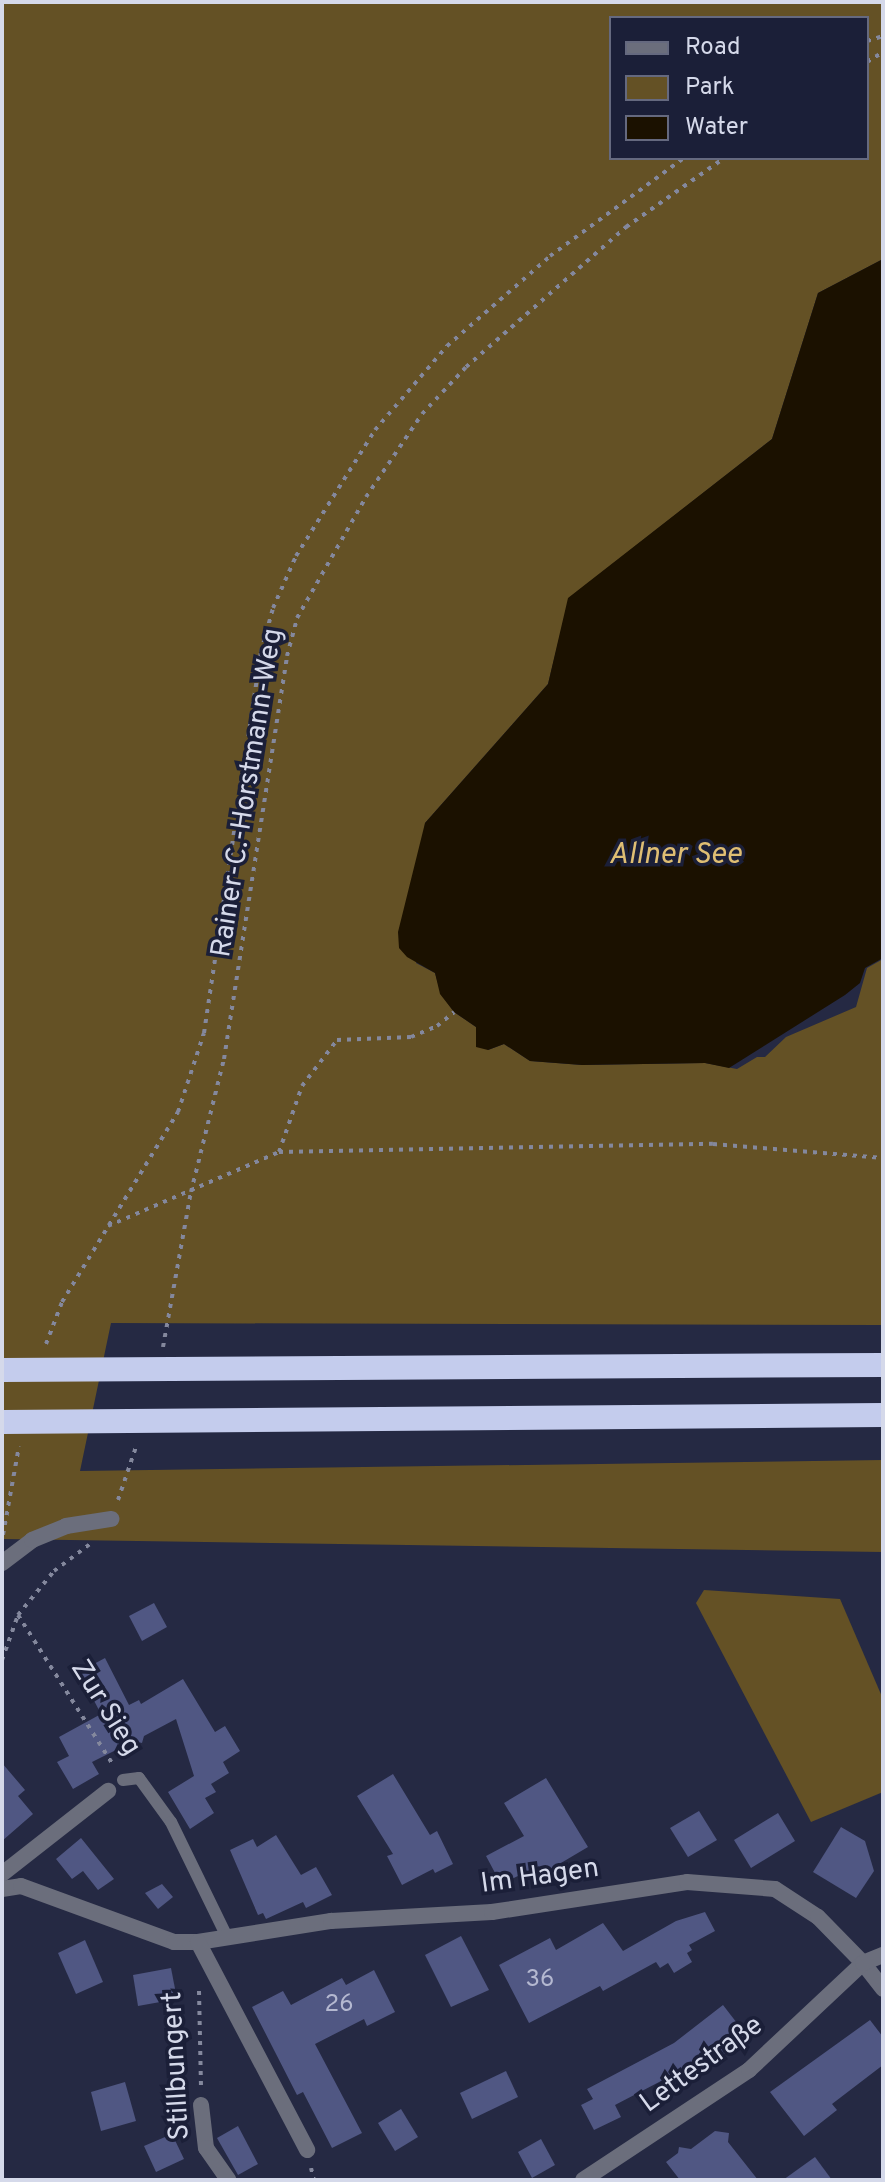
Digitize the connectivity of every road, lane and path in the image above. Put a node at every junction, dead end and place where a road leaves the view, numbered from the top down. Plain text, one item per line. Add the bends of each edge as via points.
1 (681, 160) edge
2 (721, 160) edge
3 (454, 1012) dead end
4 (279, 1152) junction
5 (883, 1158) edge
6 (191, 1192) junction
7 (106, 1227) junction
8 (171, 1316) dead end
9 (43, 1352) dead end
10 (883, 1365) edge
11 (2, 1370) edge
12 (883, 1415) edge
13 (2, 1422) edge
14 (20, 1439) dead end
15 (133, 1456) dead end
16 (111, 1519) junction
17 (2, 1545) edge
18 (2, 1563) edge
19 (18, 1615) junction
20 (2, 1660) edge
21 (123, 1780) joint
22 (108, 1791) dead end
23 (2, 1874) edge
24 (2, 1889) edge
25 (227, 1937) junction
26 (198, 1942) junction
27 (883, 1955) edge
28 (863, 1963) junction
29 (199, 1986) dead end
30 (883, 1989) edge
31 (201, 2105) joint
32 (307, 2150) dead end
33 (228, 2180) edge
34 (583, 2180) edge

1 - 7 path via 550,256 447,346 375,430 296,556 261,652 204,1033 178,1112
2 - 6 path, Rainer-C.-Horstmann-Weg via 626,227 466,367 422,414 313,585 287,656 224,1059
3 - 4 path via 411,1037 337,1040 302,1086
4 - 5 path via 713,1144
4 - 6 path via 207,1180
6 - 7 path
6 - 8 path, Rainer-C.-Horstmann-Weg
7 - 9 path via 62,1302
10 - 11 highway
12 - 13 highway
14 - 17 path
15 - 16 path
16 - 18 street via 66,1526 32,1540
16 - 19 path via 85,1550 54,1571
19 - 20 path
19 - 21 path, Zur Sieg
21 - 25 lane, Zur Sieg via 139,1778 171,1822
22 - 23 street
24 - 26 street, Im Hagen via 21,1886 174,1942
25 - 26 street, Im Hagen
25 - 28 street, Im Hagen via 331,1921 492,1912 687,1882 775,1889 818,1917
26 - 32 street
27 - 28 street, Lettestraße
28 - 30 street, Im Hagen
28 - 34 street, Lettestraße via 749,2070
29 - 31 path, Stillbungert
31 - 33 street, Stillbungert via 206,2148

